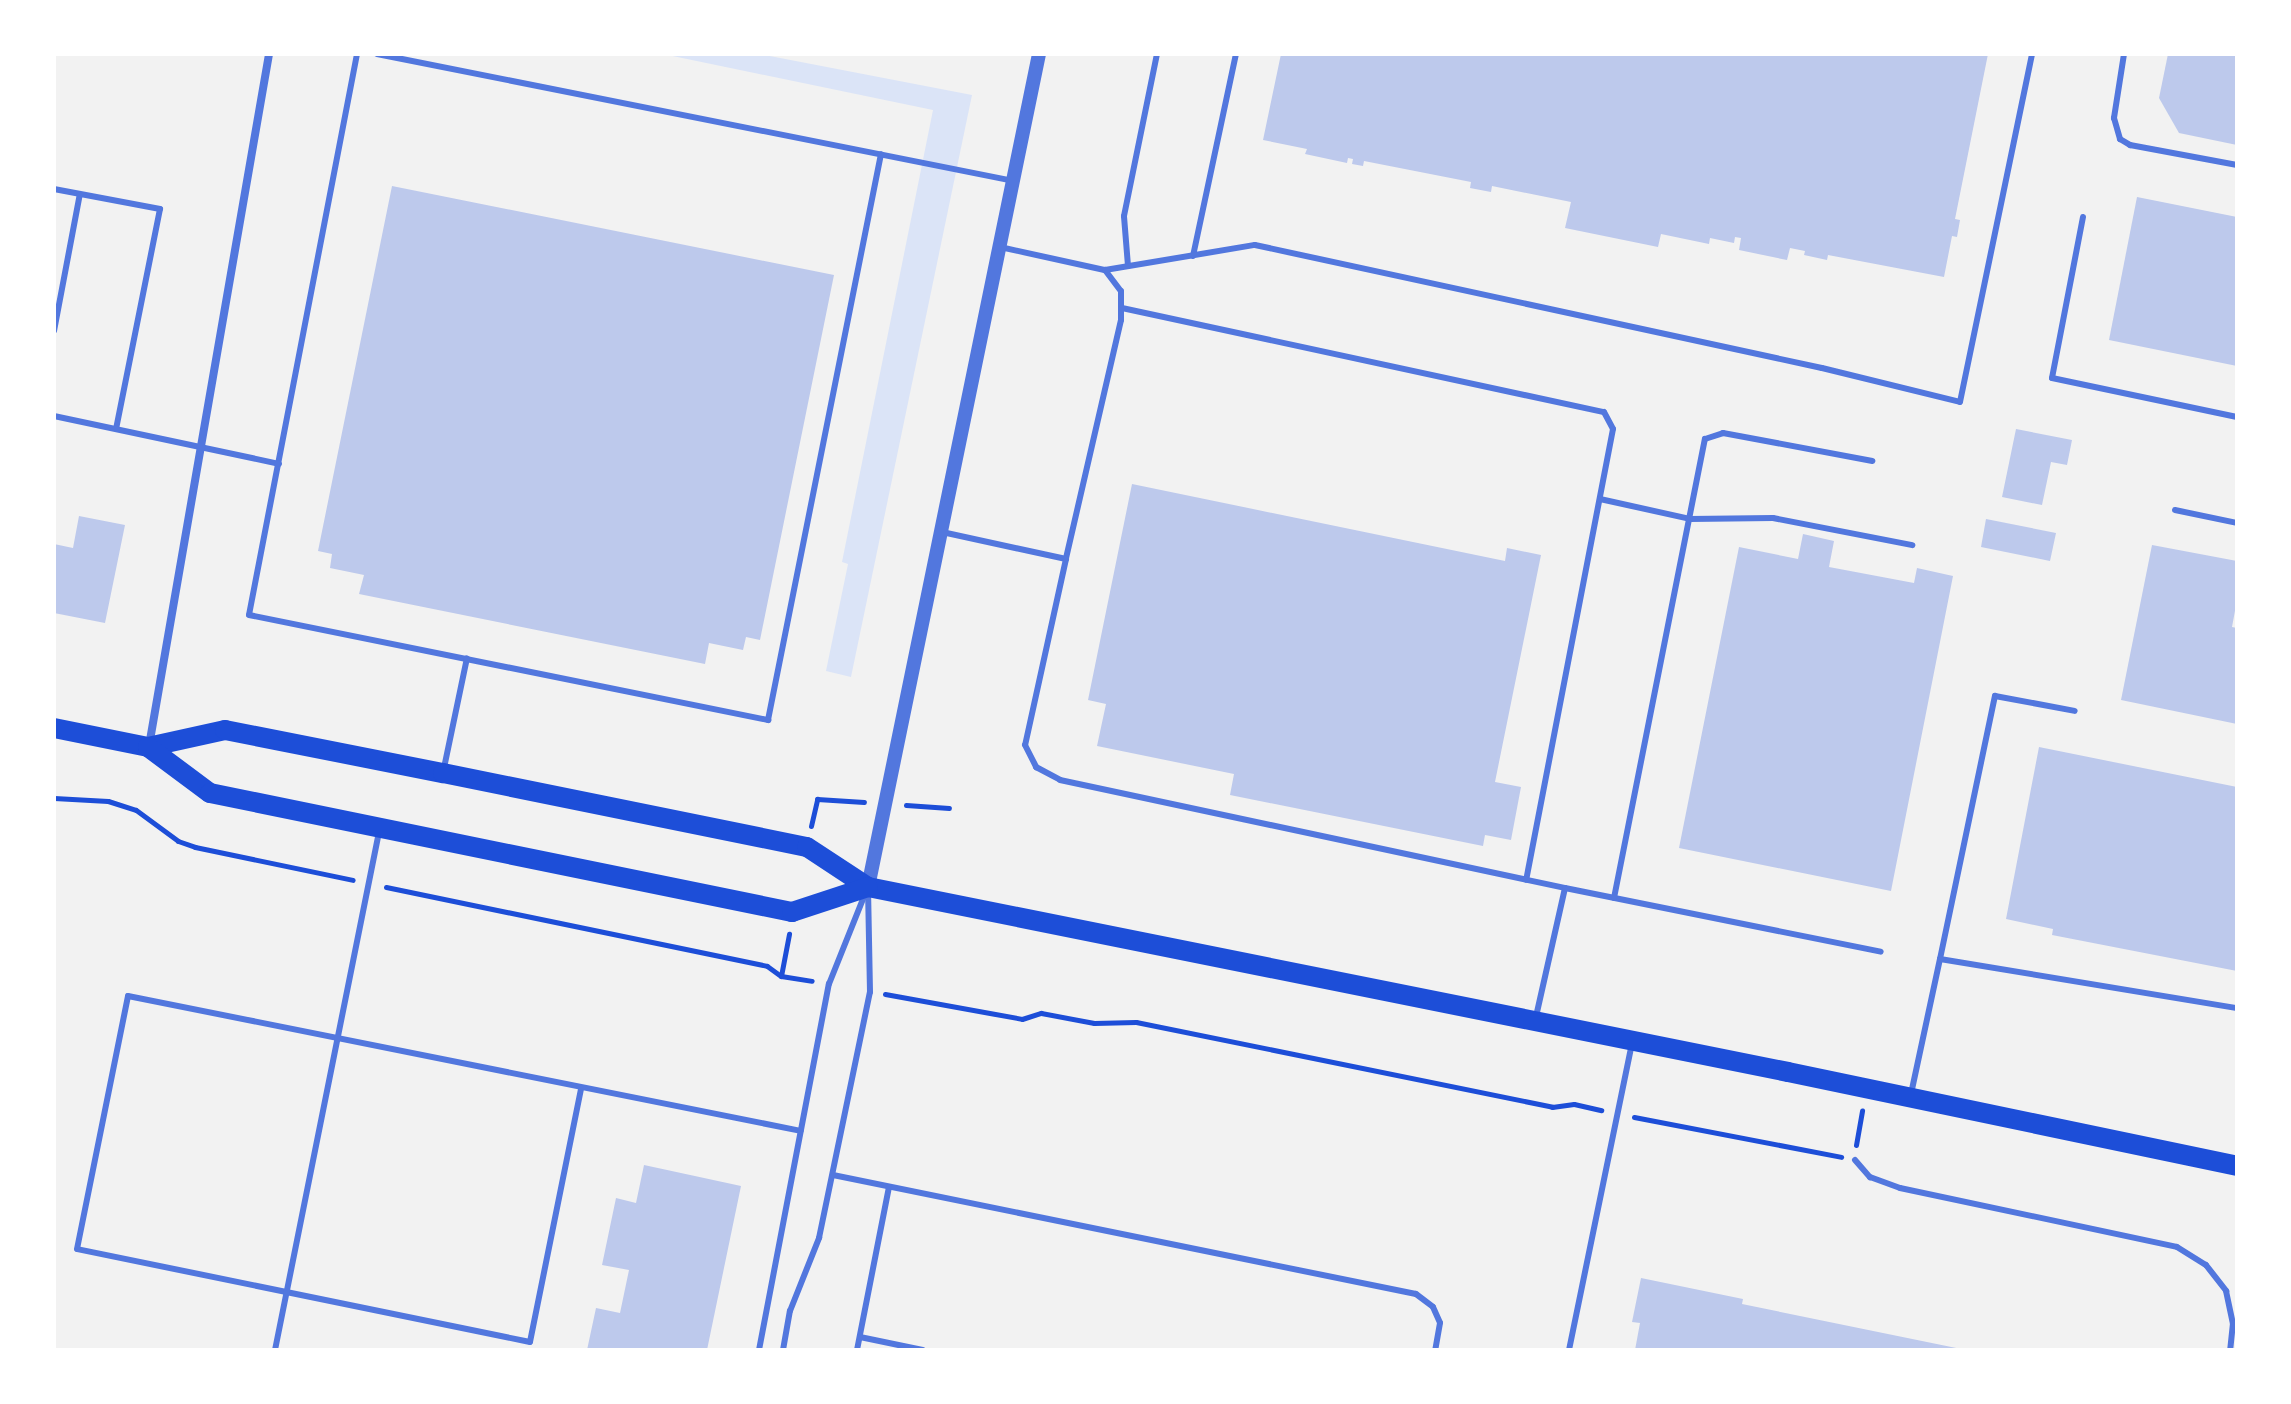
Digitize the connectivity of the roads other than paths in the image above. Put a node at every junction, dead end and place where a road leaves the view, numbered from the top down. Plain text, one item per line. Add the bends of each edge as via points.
1 (269, 54) edge
2 (357, 54) edge
3 (377, 54) edge
4 (1039, 54) edge
5 (1157, 54) edge
6 (1236, 54) edge
7 (2032, 54) edge
8 (2124, 54) edge
9 (881, 154) junction
10 (2237, 165) edge
11 (1014, 181) junction
12 (54, 189) edge
13 (80, 194) junction
14 (2083, 217) dead end
15 (1000, 247) junction
16 (1193, 256) junction
17 (1128, 266) junction
18 (1105, 270) junction
19 (1122, 308) junction
20 (54, 331) edge
21 (54, 416) edge
22 (2237, 417) edge
23 (116, 429) junction
24 (201, 448) junction
25 (1872, 461) dead end
26 (279, 464) junction
27 (1600, 499) junction
28 (2175, 510) dead end
29 (1690, 519) junction
30 (2237, 523) edge
31 (942, 532) junction
32 (1912, 545) dead end
33 (1066, 559) junction
34 (467, 658) junction
35 (2075, 711) dead end
36 (54, 728) edge
37 (148, 747) junction
38 (443, 773) junction
39 (379, 828) junction
40 (1526, 880) junction
41 (868, 887) junction
42 (1565, 888) junction
43 (1614, 898) junction
44 (1881, 952) dead end
45 (1940, 959) junction
46 (2237, 1008) edge
47 (1536, 1020) junction
48 (338, 1039) junction
49 (1632, 1040) junction
50 (581, 1089) junction
51 (1911, 1097) junction
52 (801, 1131) junction
53 (1855, 1160) road end
54 (2237, 1166) edge
55 (833, 1175) junction
56 (889, 1187) junction
57 (287, 1293) junction
58 (860, 1337) junction
59 (275, 1350) edge
60 (759, 1350) edge
61 (783, 1350) edge
62 (857, 1350) edge
63 (923, 1350) edge
64 (1435, 1350) edge
65 (1569, 1350) edge
66 (2230, 1350) edge

1 - 24 street
2 - 26 lane
3 - 9 lane
4 - 11 street
5 - 17 lane via 1124,216
6 - 16 lane
7 - 16 lane via 1960,402 1255,245
8 - 10 lane via 2114,118 2120,139
9 - 11 lane
9 - 34 lane via 768,720
11 - 15 street
12 - 13 lane
13 - 20 lane
13 - 23 lane via 160,209
14 - 22 lane via 2052,378
15 - 18 lane
15 - 31 street
16 - 17 lane
17 - 18 lane
18 - 19 lane via 1121,291
19 - 27 lane via 1604,412 1613,429
19 - 33 lane
21 - 23 lane
23 - 24 lane
24 - 26 lane
24 - 37 street
25 - 29 lane via 1723,433 1705,439
26 - 34 lane via 249,615
27 - 29 lane
27 - 40 lane
28 - 30 lane
29 - 32 lane via 1773,518
29 - 43 lane
31 - 33 lane
31 - 41 street
33 - 40 lane via 1025,745 1027,756 1047,776
34 - 38 lane
35 - 45 lane via 1995,696
36 - 37 main road
37 - 38 main road via 225,730
37 - 39 main road via 210,793
38 - 41 main road via 807,847
39 - 41 main road via 792,912
39 - 48 lane
40 - 42 lane
41 - 47 main road
41 - 52 lane via 829,984
41 - 55 lane via 870,992
42 - 43 lane
42 - 47 lane
43 - 44 lane
45 - 46 lane
45 - 51 lane
47 - 49 main road
48 - 50 lane
48 - 57 lane
48 - 57 lane via 128,996 77,1249
49 - 51 main road
49 - 65 lane
50 - 52 lane
50 - 57 lane via 530,1342
51 - 54 main road
52 - 60 lane
53 - 66 lane via 1870,1177 1900,1188 2177,1247 2206,1265 2226,1291 2233,1323
55 - 56 lane
55 - 61 lane
56 - 58 lane
56 - 64 lane via 1416,1294 1433,1307 1440,1323
57 - 59 lane
58 - 62 lane
58 - 63 lane

